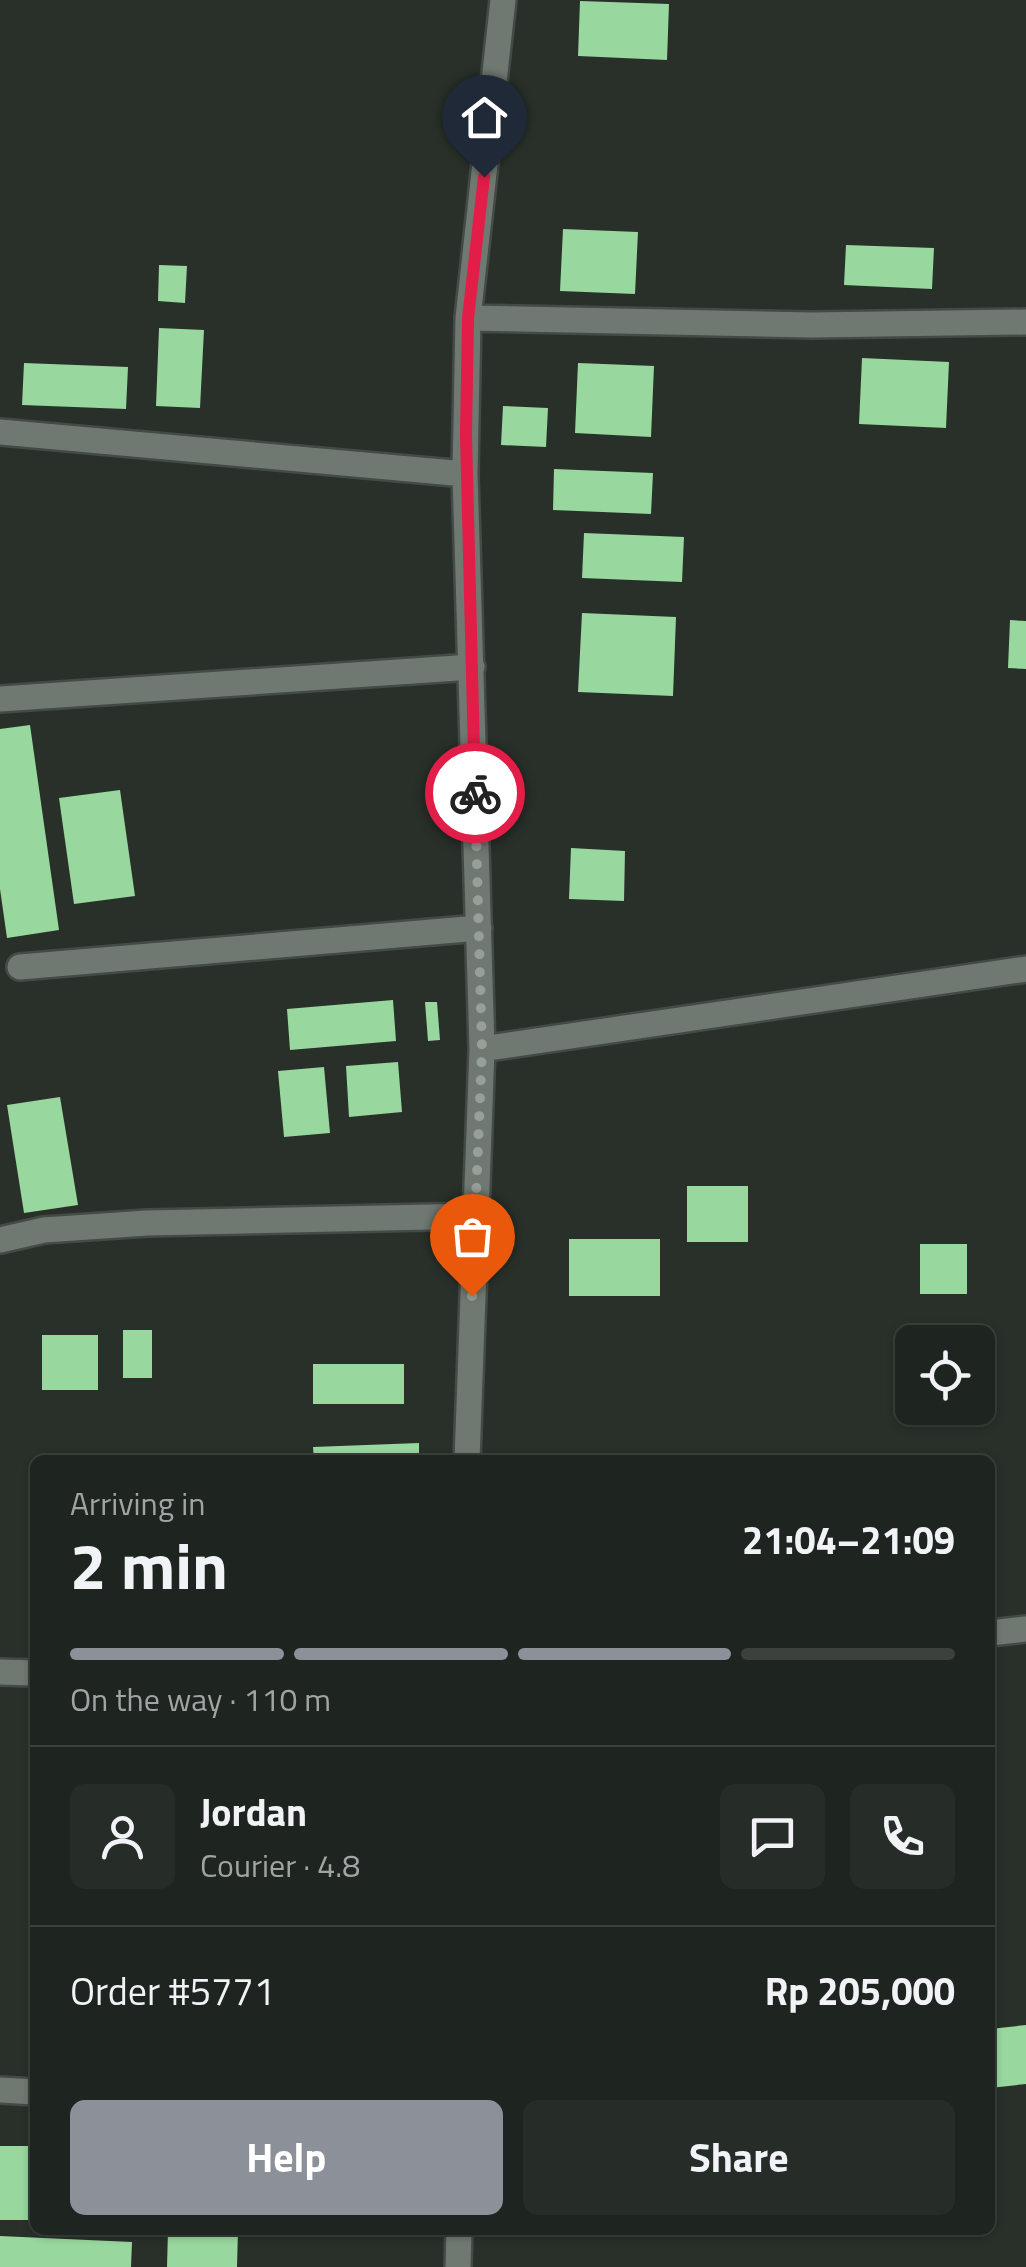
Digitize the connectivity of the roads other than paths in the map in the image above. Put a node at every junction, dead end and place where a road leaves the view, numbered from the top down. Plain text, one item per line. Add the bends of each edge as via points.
1 (503, 0) edge
2 (468, 318) junction
3 (1026, 322) edge
4 (0, 432) edge
5 (465, 474) junction
6 (472, 667) junction
7 (0, 698) edge
8 (479, 928) junction
9 (20, 966) dead end
10 (1026, 968) edge
11 (482, 1049) junction
12 (477, 1216) junction
13 (0, 1240) edge
14 (467, 1455) edge
15 (1026, 1629) edge
16 (995, 1632) edge
17 (0, 1672) edge
18 (30, 1673) edge
19 (0, 2090) edge
20 (30, 2092) edge
21 (459, 2235) edge
22 (458, 2267) edge

1 - 2 street
2 - 3 street
2 - 5 street
4 - 5 street
5 - 6 street
6 - 7 street
6 - 8 street
8 - 9 street
8 - 11 street
10 - 11 street
11 - 12 street
12 - 13 street via 147,1222
12 - 14 street
15 - 16 street
17 - 18 street
19 - 20 street
21 - 22 street

